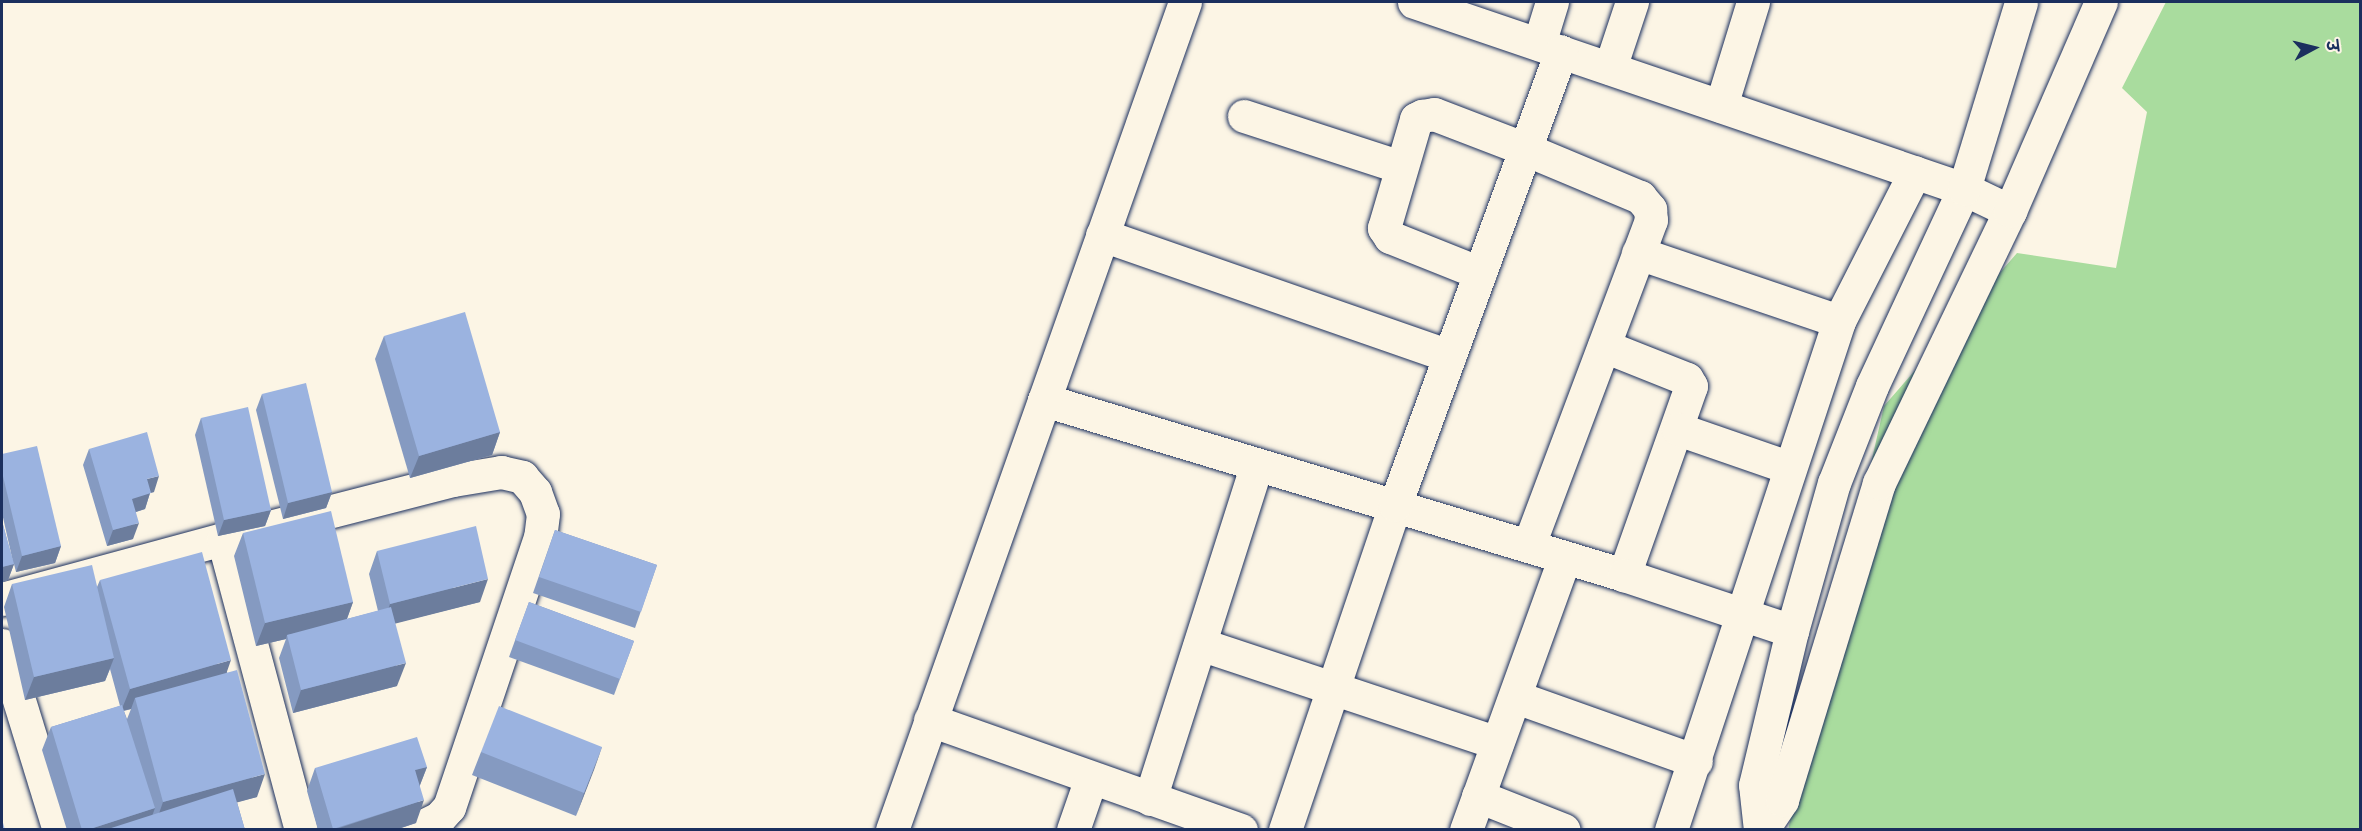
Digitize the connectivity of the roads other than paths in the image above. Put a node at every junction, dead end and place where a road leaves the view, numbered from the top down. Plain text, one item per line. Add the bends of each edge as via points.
1 (1185, 2) edge
2 (1418, 2) edge
3 (1552, 2) edge
4 (1632, 2) edge
5 (1753, 2) edge
6 (2021, 2) edge
7 (2101, 2) edge
8 (1550, 48) junction
9 (1610, 68) junction
10 (1721, 106) junction
11 (1244, 116) dead end
12 (1525, 149) junction
13 (1401, 167) junction
14 (1915, 172) junction
15 (1964, 189) junction
16 (2010, 211) junction
17 (1102, 235) junction
18 (1638, 253) junction
19 (1480, 273) junction
20 (1839, 321) junction
21 (1604, 346) junction
22 (1450, 356) junction
23 (1044, 400) junction
24 (1678, 429) junction
25 (1257, 466) junction
26 (1788, 467) junction
27 (1395, 505) junction
28 (223, 539) junction
29 (1529, 545) junction
30 (1565, 557) junction
31 (1624, 575) junction
32 (2, 599) edge
33 (1745, 613) junction
34 (1792, 631) junction
35 (1200, 644) junction
36 (2, 645) edge
37 (1333, 687) junction
38 (1516, 697) junction
39 (930, 720) junction
40 (1497, 743) junction
41 (1696, 761) junction
42 (1091, 778) junction
43 (1478, 796) junction
44 (1150, 799) junction
45 (59, 830) edge
46 (301, 830) edge
47 (414, 830) edge
48 (892, 830) edge
49 (1073, 830) edge
50 (1241, 830) edge
51 (1285, 830) edge
52 (1466, 830) edge
53 (1564, 830) edge
54 (1671, 830) edge
55 (1761, 830) edge

1 - 17 street
2 - 8 street
3 - 8 street
4 - 9 street
5 - 10 street
6 - 15 street
7 - 16 street
8 - 9 street
8 - 12 street
9 - 10 street
10 - 14 street
11 - 13 street
12 - 13 street via 1428,114 1416,119
12 - 18 street via 1645,201 1651,220
12 - 19 street
13 - 19 street via 1383,224 1386,232
14 - 15 street
14 - 20 street
15 - 16 street
15 - 34 street via 1872,386 1834,483
16 - 55 street via 1880,483 1782,801
17 - 22 street
17 - 23 street
18 - 20 street
18 - 21 street
19 - 22 street
20 - 26 street
21 - 24 street via 1687,379 1690,392
21 - 29 street
22 - 27 street
23 - 25 street
23 - 39 street
24 - 26 street
24 - 31 street
25 - 27 street
25 - 35 street
26 - 33 street
27 - 29 street
27 - 37 street
28 - 32 street
28 - 46 street
28 - 47 street via 453,480 501,472 522,477 535,492 543,514 540,537 449,807 439,818
29 - 30 street
30 - 31 street
30 - 38 street
31 - 33 street
33 - 34 street
33 - 41 street
34 - 55 street via 1755,785
35 - 37 street
35 - 44 street
36 - 45 street
37 - 40 street
37 - 51 street
38 - 40 street
38 - 41 street
39 - 42 street
39 - 48 street
40 - 43 street
41 - 54 street
42 - 44 street
42 - 49 street
43 - 52 street
43 - 53 street
44 - 50 street

